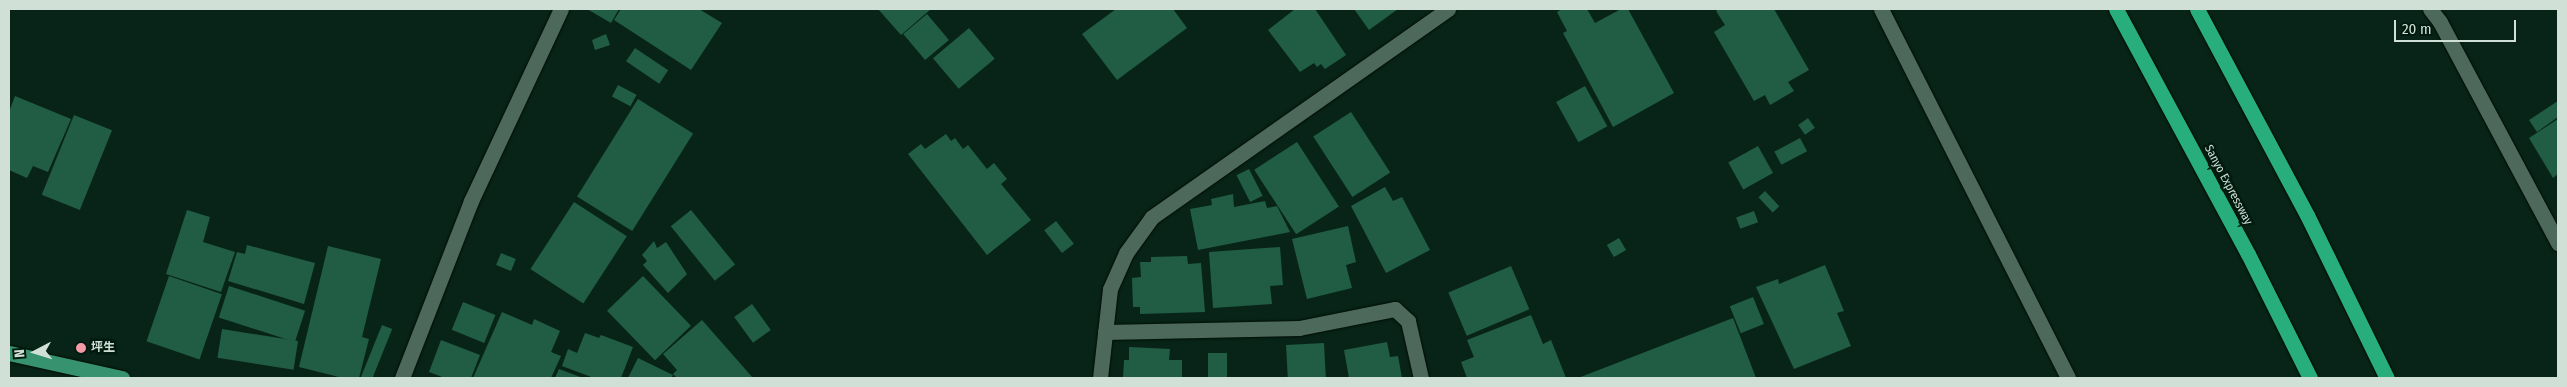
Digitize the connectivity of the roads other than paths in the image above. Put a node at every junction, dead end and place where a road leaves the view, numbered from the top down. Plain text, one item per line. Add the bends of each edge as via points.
1 (561, 9) edge
2 (1448, 9) edge
3 (1881, 9) edge
4 (2116, 9) edge
5 (2197, 9) edge
6 (2430, 9) edge
7 (2558, 244) edge
8 (1105, 332) junction
9 (9, 353) edge
10 (122, 378) edge
11 (402, 378) edge
12 (1100, 378) edge
13 (1421, 378) edge
14 (2068, 378) edge
15 (2310, 378) edge
16 (2387, 378) edge

1 - 11 street via 471,201
2 - 8 street via 1152,217 1126,253 1110,289
3 - 14 street
4 - 15 highway, Sanyo Expressway via 2248,254
5 - 16 highway via 2307,216
6 - 7 street via 2440,22
8 - 12 street
8 - 13 street via 1299,328 1395,309 1408,321
9 - 10 main road

